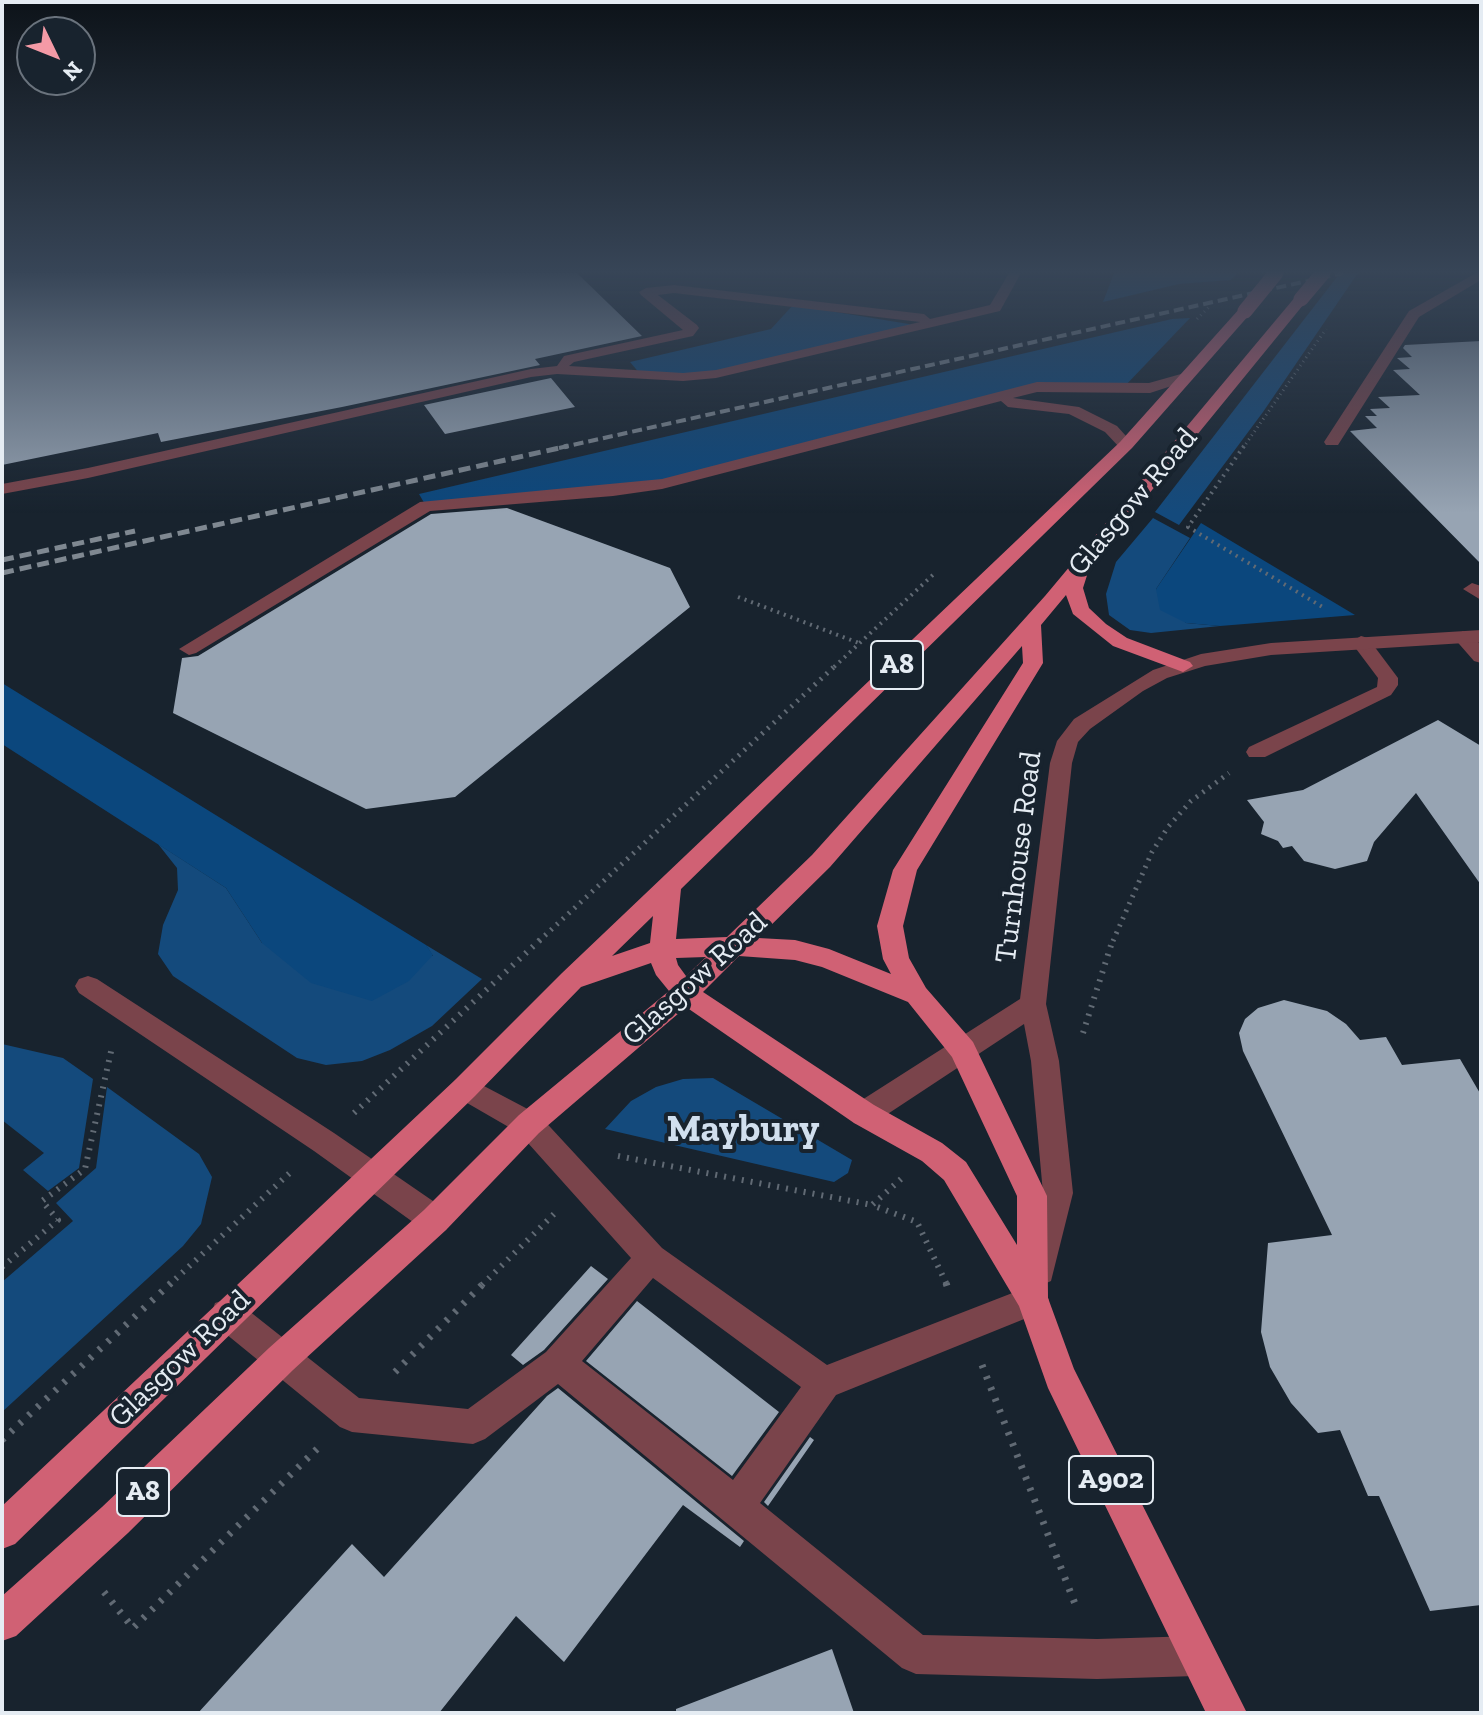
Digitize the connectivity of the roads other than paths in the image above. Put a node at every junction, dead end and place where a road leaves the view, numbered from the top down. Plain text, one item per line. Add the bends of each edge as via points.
1 (596, 353) edge
2 (803, 353) edge
3 (1208, 353) edge
4 (1256, 353) edge
5 (1389, 353) edge
6 (564, 370) junction
7 (1188, 376) junction
8 (994, 401) junction
9 (1332, 442) dead end
10 (1126, 445) junction
11 (2, 489) edge
12 (1082, 564) junction
13 (1031, 624) junction
14 (1472, 637) edge
15 (1361, 642) junction
16 (189, 649) dead end
17 (1481, 657) edge
18 (1183, 666) junction
19 (1257, 752) road end
20 (669, 886) junction
21 (735, 946) junction
22 (662, 949) junction
23 (571, 980) junction
24 (88, 986) dead end
25 (685, 993) junction
26 (917, 995) junction
27 (1033, 1004) junction
28 (963, 1050) junction
29 (465, 1088) junction
30 (864, 1114) junction
31 (529, 1124) junction
32 (371, 1177) junction
33 (435, 1220) junction
34 (651, 1258) junction
35 (1033, 1300) junction
36 (227, 1314) junction
37 (281, 1359) junction
38 (558, 1363) junction
39 (824, 1383) junction
40 (736, 1506) junction
41 (2, 1531) edge
42 (2, 1622) edge
43 (1196, 1656) junction
44 (1227, 1713) edge

1 - 6 street via 563,362
2 - 6 street via 683,377
3 - 7 main road, Glasgow Road / A8, bridge
4 - 12 main road, Glasgow Road / A8, bridge
5 - 9 street
6 - 11 street
7 - 8 street via 1150,388 1037,387
7 - 10 main road, Glasgow Road / A8
8 - 10 street via 1073,410 1111,429
8 - 16 street via 662,484 426,506
10 - 20 main road, Glasgow Road / A8
12 - 13 main road, Glasgow Road / A8
12 - 18 main road via 1074,588 1080,610 1120,642
13 - 21 main road, Glasgow Road / A8 via 821,861
13 - 26 main road, A902 via 1033,663 905,870 890,926 896,959
14 - 15 street, Turnhouse Road
14 - 17 street
15 - 18 street, Turnhouse Road via 1229,654
15 - 19 street via 1388,678 1384,691
18 - 27 street, Turnhouse Road via 1136,687 1082,724 1068,741 1061,763
20 - 22 main road
20 - 23 main road, Glasgow Road / A8
21 - 22 main road, A902
21 - 25 main road, Glasgow Road / A8
21 - 26 main road, A902 via 795,950 829,959
22 - 23 main road, A902
22 - 25 main road, A902 via 665,968
23 - 29 main road, Glasgow Road / A8
24 - 32 street
25 - 30 main road, A902
25 - 31 main road, Glasgow Road / A8
26 - 28 main road, A902
27 - 28 street, Turnhouse Road
27 - 35 street via 1045,1061 1058,1193
28 - 30 street, Turnhouse Road
28 - 35 main road, A902 via 1032,1196
29 - 31 street
29 - 32 main road, Glasgow Road / A8
30 - 35 main road, A902 via 955,1171
31 - 33 main road, Glasgow Road / A8
31 - 34 street
32 - 33 street
32 - 36 main road, Glasgow Road / A8
33 - 37 main road, Glasgow Road / A8
34 - 38 street
34 - 39 street
35 - 39 street
35 - 43 main road, A902 via 1060,1376
36 - 37 street
36 - 41 main road, Glasgow Road / A8
37 - 38 street via 352,1415 473,1427
37 - 42 main road, Glasgow Road / A8
38 - 40 street
39 - 40 street
40 - 43 street via 916,1654
43 - 44 main road, A902

